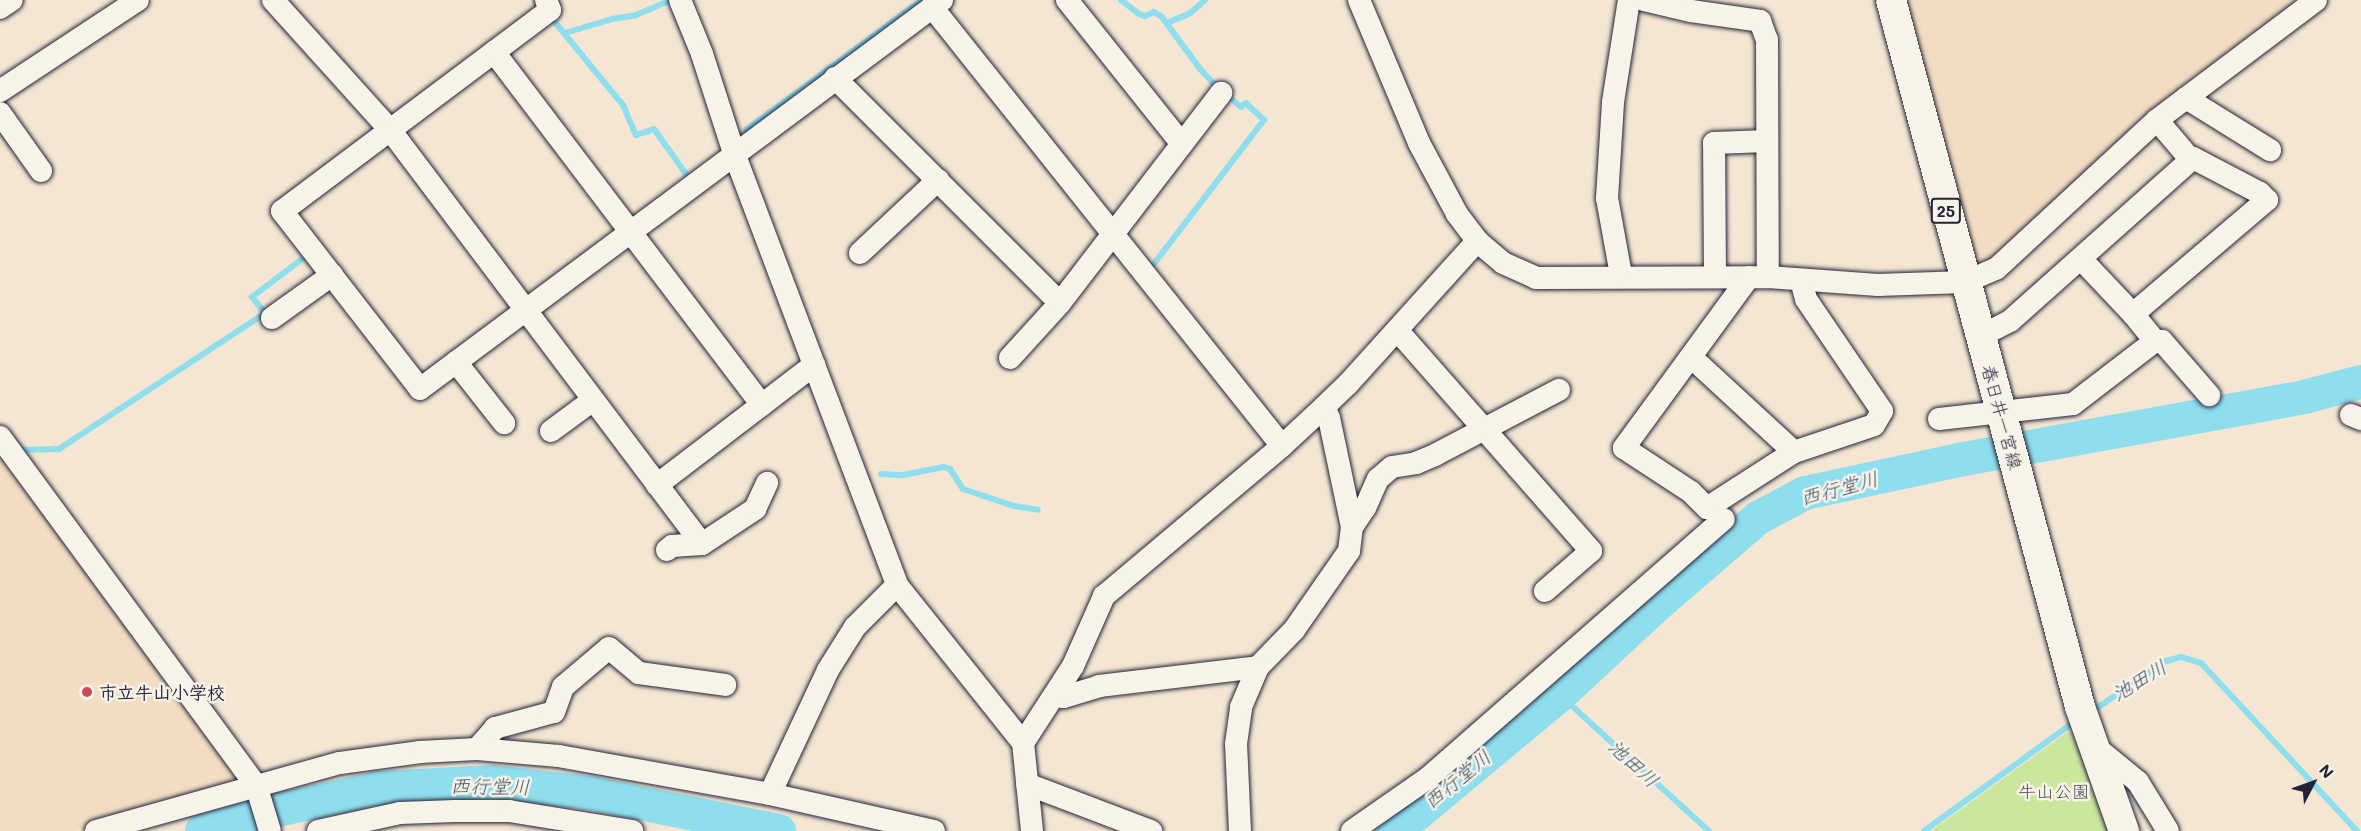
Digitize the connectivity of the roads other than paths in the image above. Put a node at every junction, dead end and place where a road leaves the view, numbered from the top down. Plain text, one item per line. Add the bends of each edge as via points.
1 (12, 0) edge
2 (138, 0) edge
3 (273, 0) edge
4 (546, 0) edge
5 (680, 0) edge
6 (1067, 0) edge
7 (1359, 0) edge
8 (1629, 0) edge
9 (1644, 0) edge
10 (1891, 0) edge
11 (2316, 0) edge
12 (937, 4) edge
13 (0, 8) edge
14 (494, 52) junction
15 (836, 78) junction
16 (0, 91) edge
17 (1221, 93) dead end
18 (2186, 98) junction
19 (0, 112) edge
20 (2157, 120) junction
21 (391, 131) junction
22 (1767, 141) junction
23 (1182, 144) junction
24 (2270, 150) dead end
25 (734, 153) junction
26 (2191, 160) junction
27 (41, 171) dead end
28 (938, 180) junction
29 (632, 232) junction
30 (1113, 234) junction
31 (1477, 241) junction
32 (860, 253) dead end
33 (2081, 259) junction
34 (332, 275) junction
35 (1621, 275) junction
36 (1715, 277) junction
37 (1759, 277) junction
38 (1801, 280) junction
39 (1965, 282) junction
40 (1060, 303) junction
41 (526, 311) junction
42 (2133, 314) junction
43 (272, 318) dead end
44 (1397, 330) junction
45 (1980, 336) junction
46 (2155, 340) junction
47 (1691, 357) junction
48 (1010, 358) dead end
49 (456, 362) junction
50 (814, 365) junction
51 (1559, 390) dead end
52 (2210, 394) dead end
53 (593, 400) junction
54 (762, 405) junction
55 (1324, 407) junction
56 (2002, 417) junction
57 (1939, 419) dead end
58 (504, 423) dead end
59 (1485, 430) junction
60 (551, 431) dead end
61 (0, 437) edge
62 (1282, 446) junction
63 (1794, 452) junction
64 (766, 483) dead end
65 (657, 485) junction
66 (1724, 519) dead end
67 (1352, 526) junction
68 (702, 544) junction
69 (667, 550) dead end
70 (897, 585) junction
71 (1545, 591) dead end
72 (1258, 667) junction
73 (725, 685) dead end
74 (1054, 696) junction
75 (2088, 730) junction
76 (1023, 743) junction
77 (477, 749) junction
78 (1027, 784) junction
79 (256, 788) junction
80 (770, 794) junction
81 (96, 831) edge
82 (270, 831) edge
83 (318, 831) edge
84 (632, 831) edge
85 (934, 831) edge
86 (1032, 831) edge
87 (1151, 831) edge
88 (1240, 831) edge
89 (1352, 831) edge
90 (2124, 831) edge
91 (2168, 831) edge

1 - 13 street
2 - 16 street
3 - 21 street
4 - 14 street via 550,10
5 - 25 street
6 - 23 street
7 - 31 street via 1419,142 1457,214
8 - 35 street via 1613,102 1607,198
9 - 22 street via 1760,21 1767,40
10 - 39 main road, 春日井一宮線 / 25
11 - 18 street
12 - 15 street
12 - 30 street
14 - 21 street
14 - 29 street
15 - 25 street
15 - 28 street
17 - 23 street
18 - 20 street
18 - 24 street
19 - 27 street
20 - 26 street
20 - 39 street via 1996,269
21 - 34 street via 282,211
21 - 41 street
22 - 36 street via 1714,143
22 - 37 street
23 - 30 street
25 - 29 street
25 - 50 street
26 - 33 street
26 - 42 street via 2267,200
28 - 32 street
28 - 40 street
29 - 41 street
29 - 54 street
30 - 40 street
30 - 62 street
31 - 35 street via 1503,263 1536,278
31 - 44 street
33 - 42 street
33 - 45 street via 2010,321
34 - 43 street
34 - 49 street via 420,389
35 - 36 street
36 - 37 street
37 - 38 street
37 - 47 street
38 - 39 street via 1878,285
38 - 63 street via 1806,299 1882,411 1874,425
39 - 45 main road, 春日井一宮線 / 25
40 - 48 street
41 - 49 street
41 - 53 street
42 - 46 street
44 - 55 street
44 - 59 street
45 - 56 main road, 春日井一宮線 / 25
46 - 52 street via 2162,341
46 - 56 street via 2073,404
47 - 63 street
47 - 63 street via 1624,448 1691,492 1707,508
49 - 58 street
50 - 54 street
50 - 70 street
51 - 59 street
53 - 60 street
53 - 65 street
54 - 65 street
55 - 62 street
55 - 67 street
56 - 57 street
56 - 75 main road, 春日井一宮線 / 25
59 - 67 street via 1416,464 1392,467 1378,480
59 - 71 street via 1591,551
61 - 79 street
62 - 74 street via 1104,596 1073,666
64 - 68 street via 755,509
65 - 68 street
66 - 89 street via 1428,778
67 - 72 street via 1349,551 1328,585 1294,630
68 - 69 street via 672,546
70 - 76 street
70 - 80 street via 855,627 828,670
72 - 74 street via 1099,686 1064,697
72 - 88 street via 1241,707 1236,744
73 - 77 street via 639,673 609,648 563,687 554,712 495,728
74 - 76 street
75 - 90 main road, 春日井一宮線 / 25
75 - 91 street via 2138,782
76 - 78 street
77 - 79 street via 340,763
77 - 80 street via 559,756
78 - 86 street
78 - 87 street
79 - 81 street
79 - 82 street
80 - 85 street
83 - 84 street via 400,813 509,811

